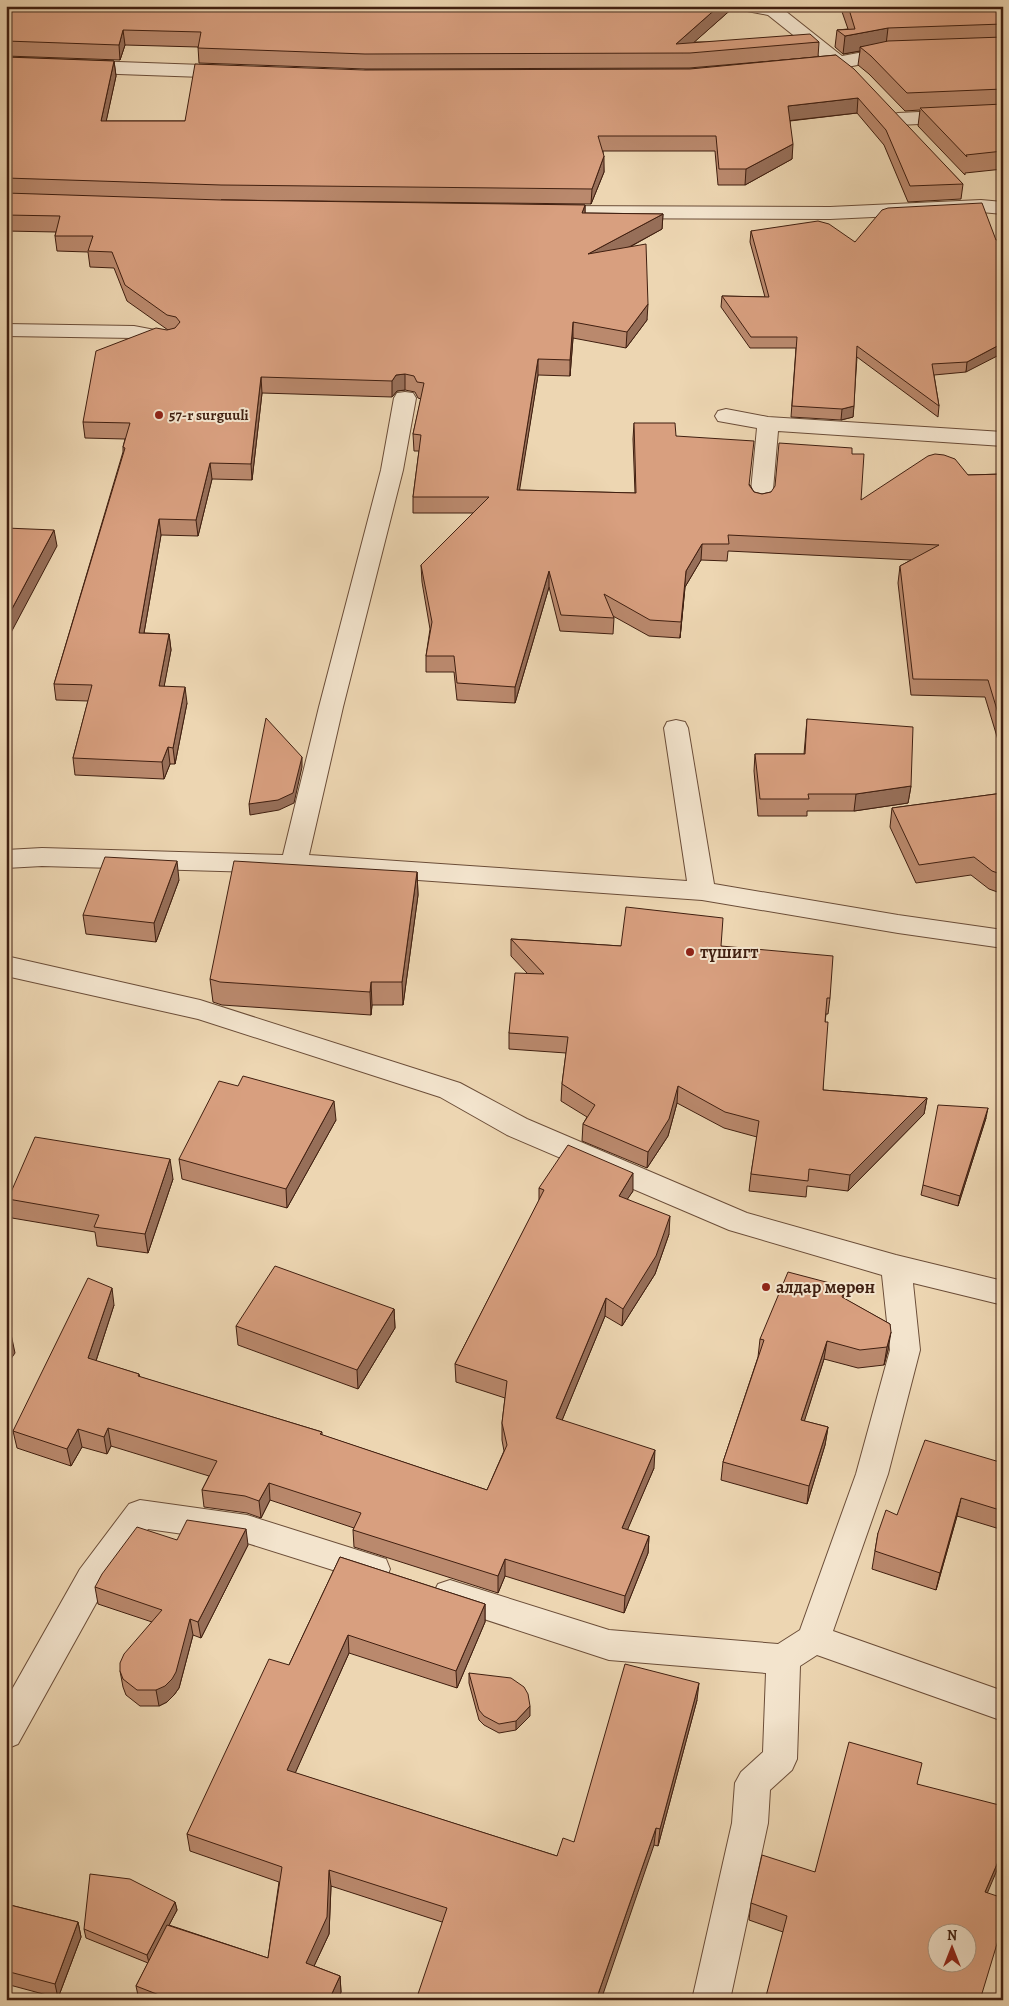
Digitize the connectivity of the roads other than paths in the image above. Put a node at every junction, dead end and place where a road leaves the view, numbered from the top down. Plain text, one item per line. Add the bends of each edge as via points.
1 (748, 6) edge
2 (916, 51) edge
3 (839, 62) junction
4 (6, 64) edge
5 (792, 66) edge
6 (246, 72) edge
7 (861, 79) edge
8 (1003, 114) edge
9 (918, 139) edge
10 (962, 186) edge
11 (981, 206) junction
12 (1003, 208) edge
13 (526, 212) edge
14 (6, 330) edge
15 (169, 338) edge
16 (405, 398) dead end
17 (726, 416) dead end
18 (768, 424) junction
19 (1003, 439) edge
20 (761, 501) edge
21 (676, 728) dead end
22 (6, 860) edge
23 (294, 864) junction
24 (702, 891) junction
25 (1003, 939) edge
26 (6, 966) edge
27 (896, 1267) junction
28 (1003, 1293) edge
29 (813, 1639) junction
30 (783, 1659) junction
31 (1003, 1706) edge
32 (6, 1733) edge
33 (711, 2000) edge

1 - 3 street via 773,10
2 - 3 street via 886,52
3 - 5 street
3 - 7 street
4 - 6 street
8 - 9 street via 892,112
10 - 11 street
11 - 12 street
11 - 13 street via 830,213
14 - 15 street via 134,332
16 - 23 street via 392,470
17 - 18 street
18 - 19 street
18 - 20 street
21 - 24 street
22 - 23 street via 42,857
23 - 24 street
24 - 25 street
26 - 27 street via 200,1010 450,1090 518,1127 738,1222
27 - 28 street
27 - 29 street via 905,1350 872,1474
29 - 30 street
29 - 31 street
30 - 32 street via 609,1645 248,1529 140,1514 92,1579
30 - 33 street via 780,1759 753,1783 750,1823

